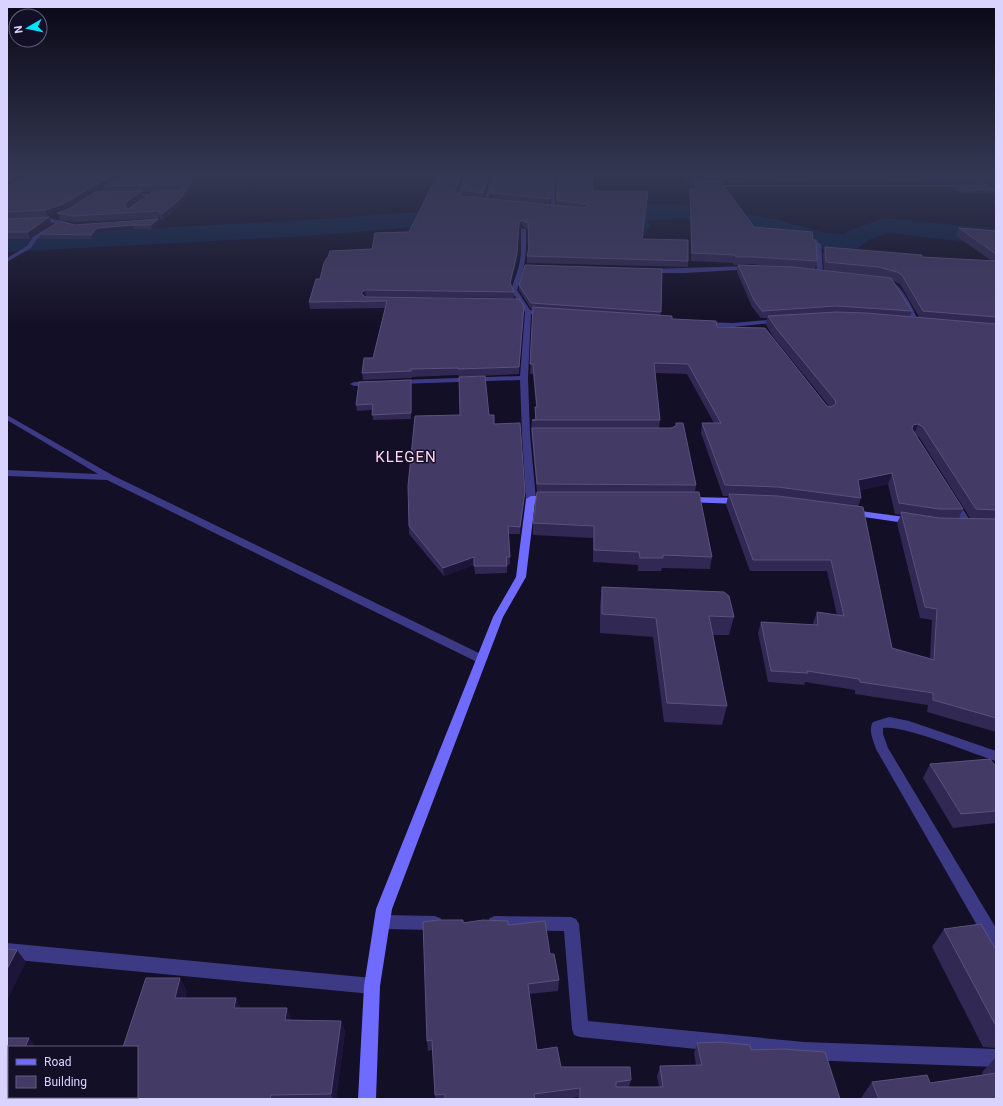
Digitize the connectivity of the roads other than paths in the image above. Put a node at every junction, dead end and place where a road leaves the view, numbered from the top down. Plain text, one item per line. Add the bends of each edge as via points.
1 (55, 226) edge
2 (523, 229) edge
3 (818, 244) edge
4 (7, 260) edge
5 (758, 268) edge
6 (642, 270) edge
7 (813, 272) edge
8 (820, 273) junction
9 (828, 274) edge
10 (881, 280) edge
11 (528, 312) junction
12 (556, 313) edge
13 (784, 321) edge
14 (910, 323) edge
15 (697, 324) edge
16 (917, 324) junction
17 (925, 324) edge
18 (524, 378) junction
19 (392, 382) edge
20 (377, 383) edge
21 (354, 384) dead end
22 (7, 417) edge
23 (7, 473) edge
24 (110, 477) junction
25 (948, 492) edge
26 (530, 499) junction
27 (561, 499) edge
28 (677, 500) edge
29 (745, 501) edge
30 (841, 511) edge
31 (921, 522) edge
32 (955, 525) edge
33 (481, 659) junction
34 (996, 756) edge
35 (382, 922) junction
36 (452, 923) edge
37 (476, 923) edge
38 (996, 943) edge
39 (7, 951) edge
40 (372, 986) junction
41 (996, 1058) edge
42 (367, 1099) edge

1 - 4 street via 35,238 29,247
2 - 11 street via 526,267 514,290 517,302
3 - 8 street
5 - 6 street
7 - 8 street
8 - 9 street
10 - 16 street via 898,287
11 - 12 street
11 - 18 street
13 - 15 street via 759,326
14 - 16 street
16 - 17 street
18 - 19 street
18 - 26 street via 529,434
20 - 21 street
22 - 24 street
23 - 24 street
24 - 33 street
25 - 32 street via 972,525
26 - 27 street
26 - 33 street via 521,577 498,616
28 - 29 street
30 - 31 street
33 - 35 street via 384,909
34 - 38 street via 909,726 889,722 877,725 882,749
35 - 36 street
35 - 40 street
37 - 41 street via 570,924 580,1029 804,1051
39 - 40 street
40 - 42 street

